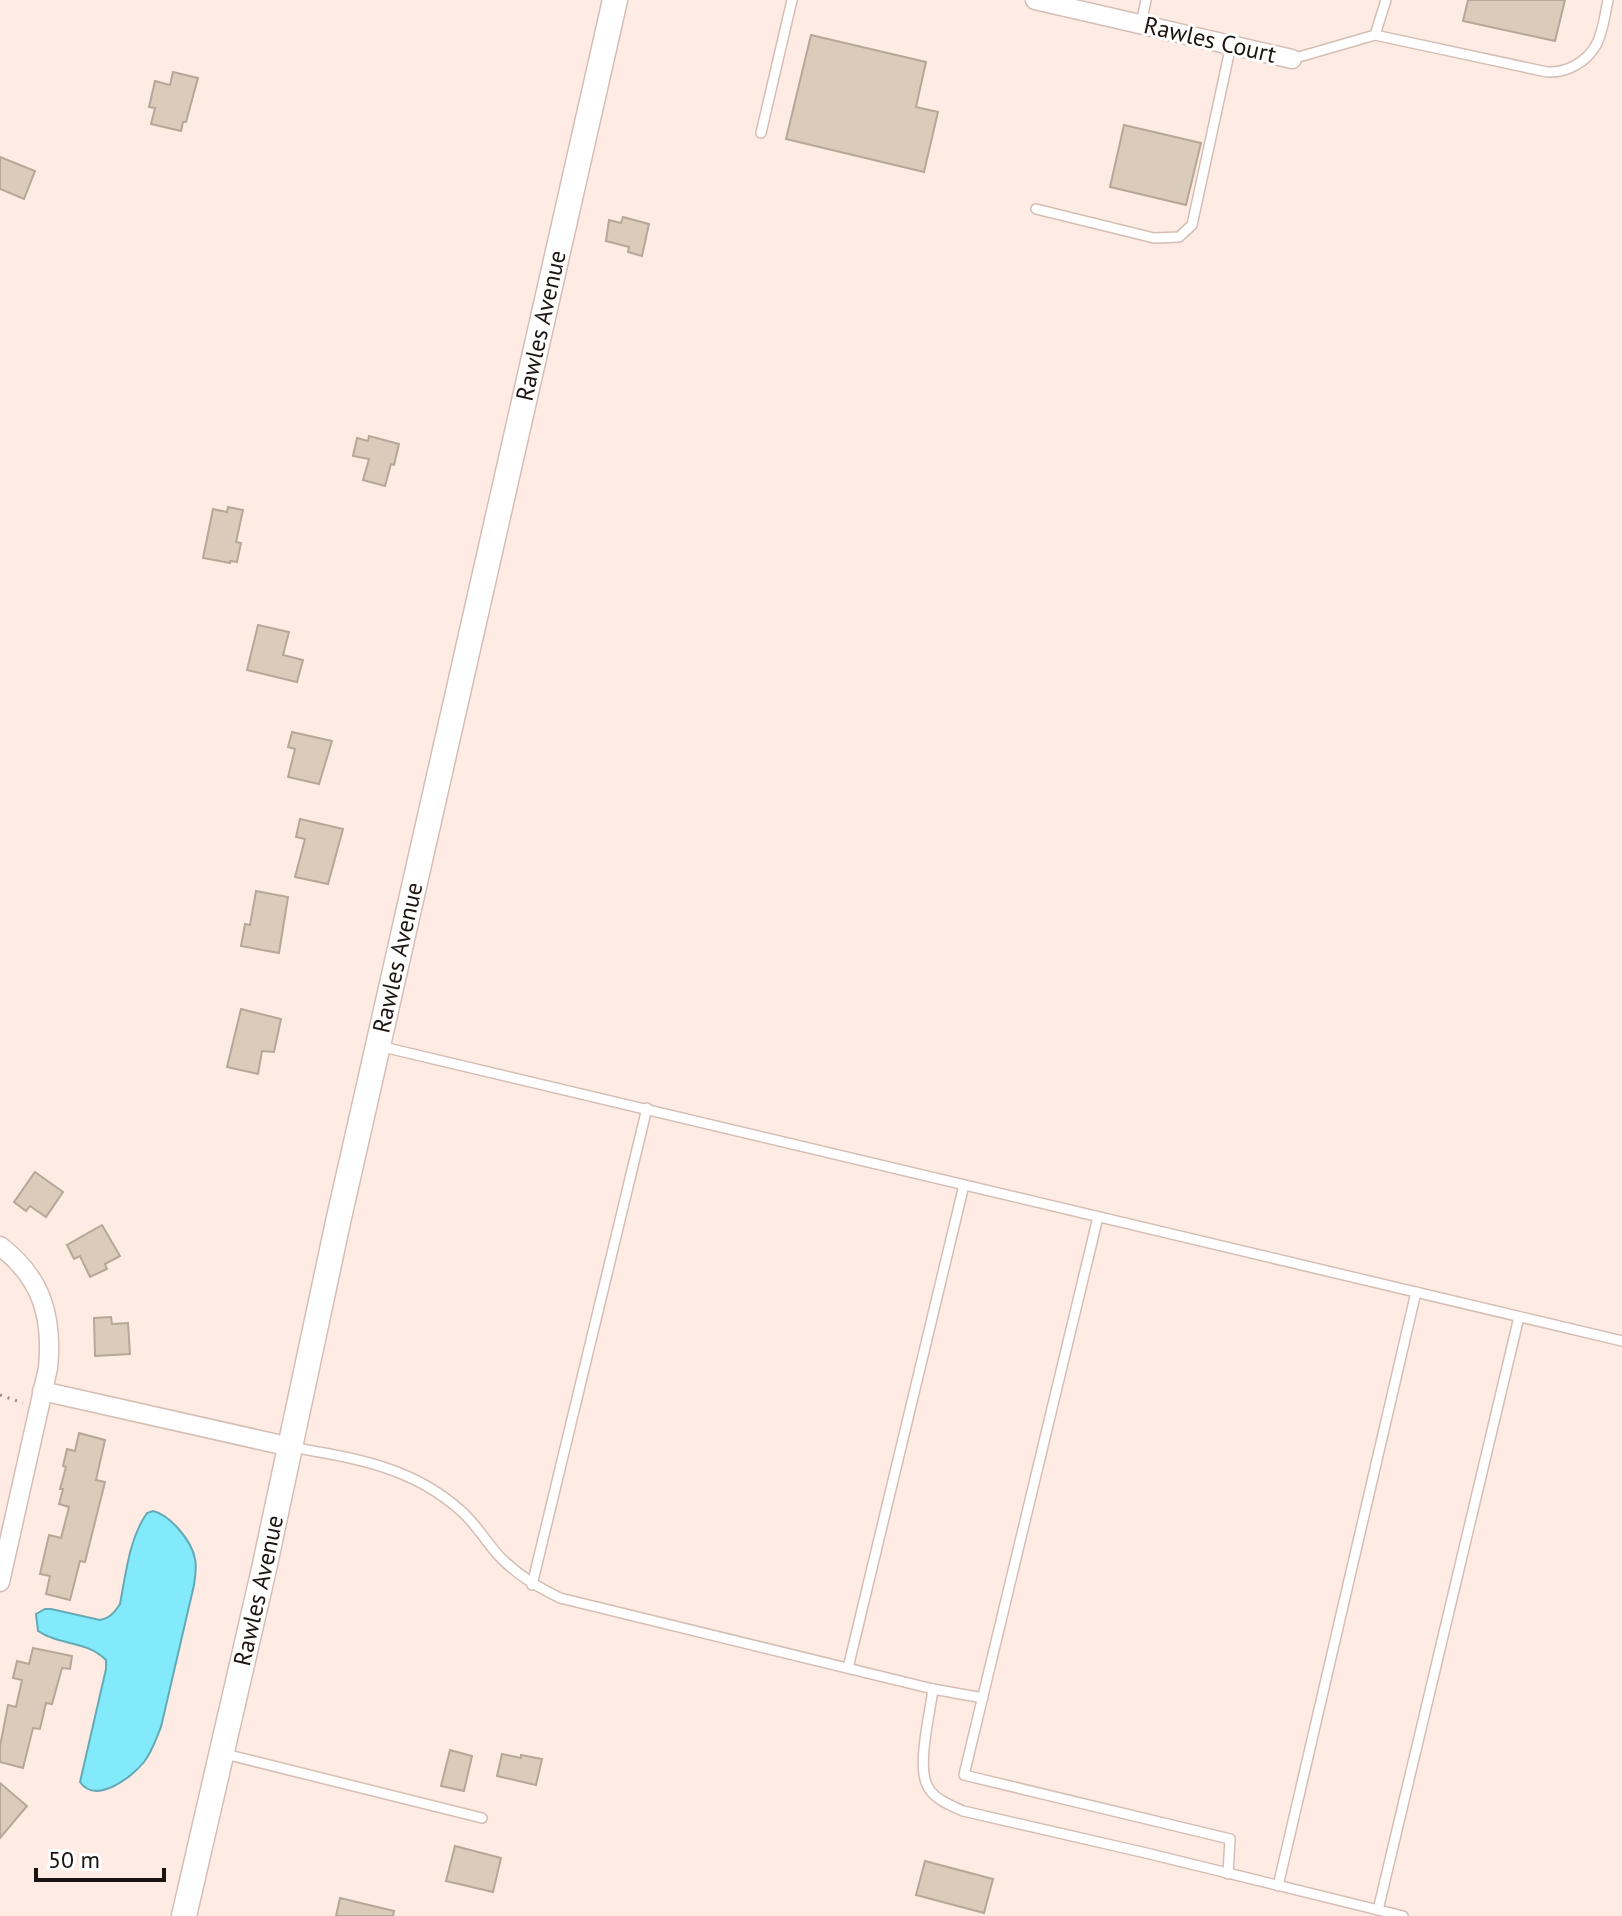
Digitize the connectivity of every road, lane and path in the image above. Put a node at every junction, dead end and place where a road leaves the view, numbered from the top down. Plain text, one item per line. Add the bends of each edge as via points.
1 (615, 0) edge
2 (792, 0) edge
3 (1035, 0) edge
4 (1146, 0) edge
5 (1386, 0) edge
6 (1608, 0) edge
7 (1141, 24) junction
8 (1375, 35) junction
9 (1231, 45) junction
10 (1292, 59) joint
11 (761, 133) dead end
12 (1036, 209) dead end
13 (379, 1046) junction
14 (647, 1108) junction
15 (964, 1185) junction
16 (1098, 1217) junction
17 (0, 1246) edge
18 (1416, 1292) junction
19 (1519, 1317) junction
20 (1622, 1341) edge
21 (0, 1395) edge
22 (40, 1399) junction
23 (291, 1447) junction
24 (7, 1514) edge
25 (0, 1582) edge
26 (532, 1585) junction
27 (848, 1668) junction
28 (933, 1689) junction
29 (983, 1698) junction
30 (221, 1754) junction
31 (482, 1818) dead end
32 (1228, 1874) junction
33 (1278, 1886) junction
34 (1378, 1910) junction
35 (184, 1916) edge
36 (1403, 1916) edge

1 - 13 street, Rawles Avenue
2 - 11 lane
3 - 7 street, Rawles Court
4 - 7 lane
5 - 8 lane
6 - 8 lane via 1597,44 1580,64 1557,72
7 - 9 street, Rawles Court
8 - 10 lane
9 - 10 street, Rawles Court
9 - 12 lane via 1192,225 1179,237 1154,238
13 - 14 lane
13 - 23 street, Rawles Avenue
14 - 15 lane
14 - 26 lane
15 - 16 lane
15 - 27 lane
16 - 18 lane
16 - 29 lane
17 - 22 street via 25,1269 47,1312 51,1344
18 - 19 lane
18 - 33 lane
19 - 20 lane
19 - 34 lane
21 - 22 path
22 - 23 street
22 - 24 street
23 - 26 lane via 388,1467 425,1484 462,1511
23 - 30 street, Rawles Avenue
24 - 25 street
26 - 27 lane via 560,1598
27 - 28 lane
28 - 29 lane
28 - 32 lane via 922,1767 928,1787 941,1801 963,1811
29 - 32 lane via 964,1775 1230,1839
30 - 31 lane
30 - 35 street, Rawles Avenue
32 - 33 lane
33 - 34 lane
34 - 36 lane

